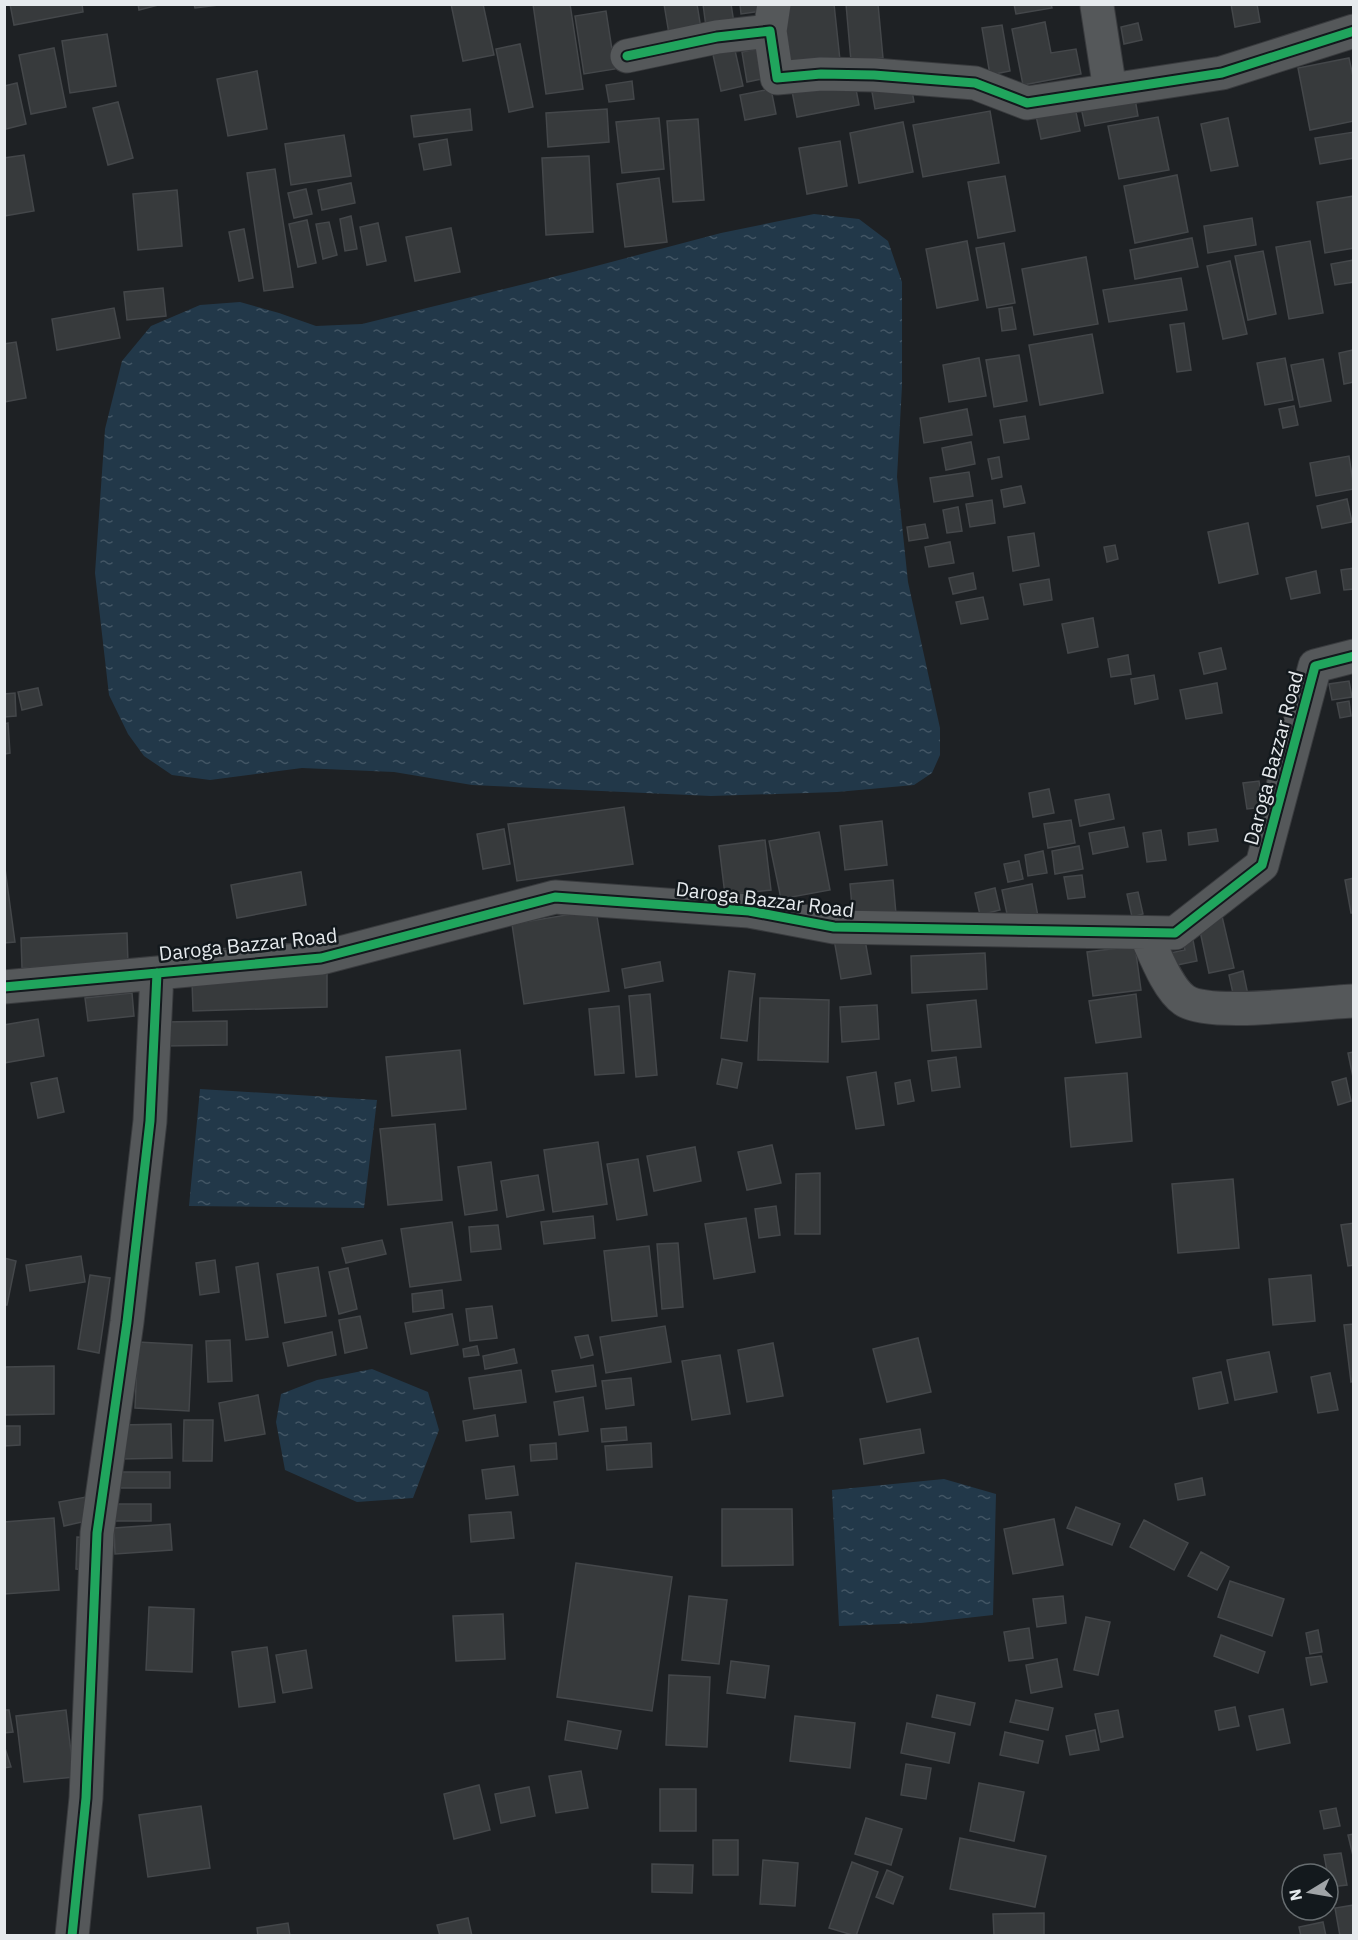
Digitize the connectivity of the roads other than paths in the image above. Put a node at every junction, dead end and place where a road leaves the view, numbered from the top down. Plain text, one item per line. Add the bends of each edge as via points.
1 (1097, 6) dead end
2 (772, 18) edge
3 (1353, 31) edge
4 (627, 56) dead end
5 (1110, 90) junction
6 (1353, 656) edge
7 (1144, 933) junction
8 (157, 973) junction
9 (4, 987) edge
10 (1353, 1000) edge
11 (72, 1935) edge

1 - 5 street
2 - 4 street via 717,37
2 - 5 street via 777,78 831,74 975,84 1027,103
3 - 5 street via 1222,73
6 - 7 street, Daroga Bazzar Road via 1315,666 1263,865 1175,933
7 - 8 street, Daroga Bazzar Road via 834,927 749,911 555,897 321,958
7 - 10 street via 1165,977 1184,1001 1206,1008 1246,1009
8 - 9 street, Daroga Bazzar Road
8 - 11 street via 150,1120 98,1533 86,1798

